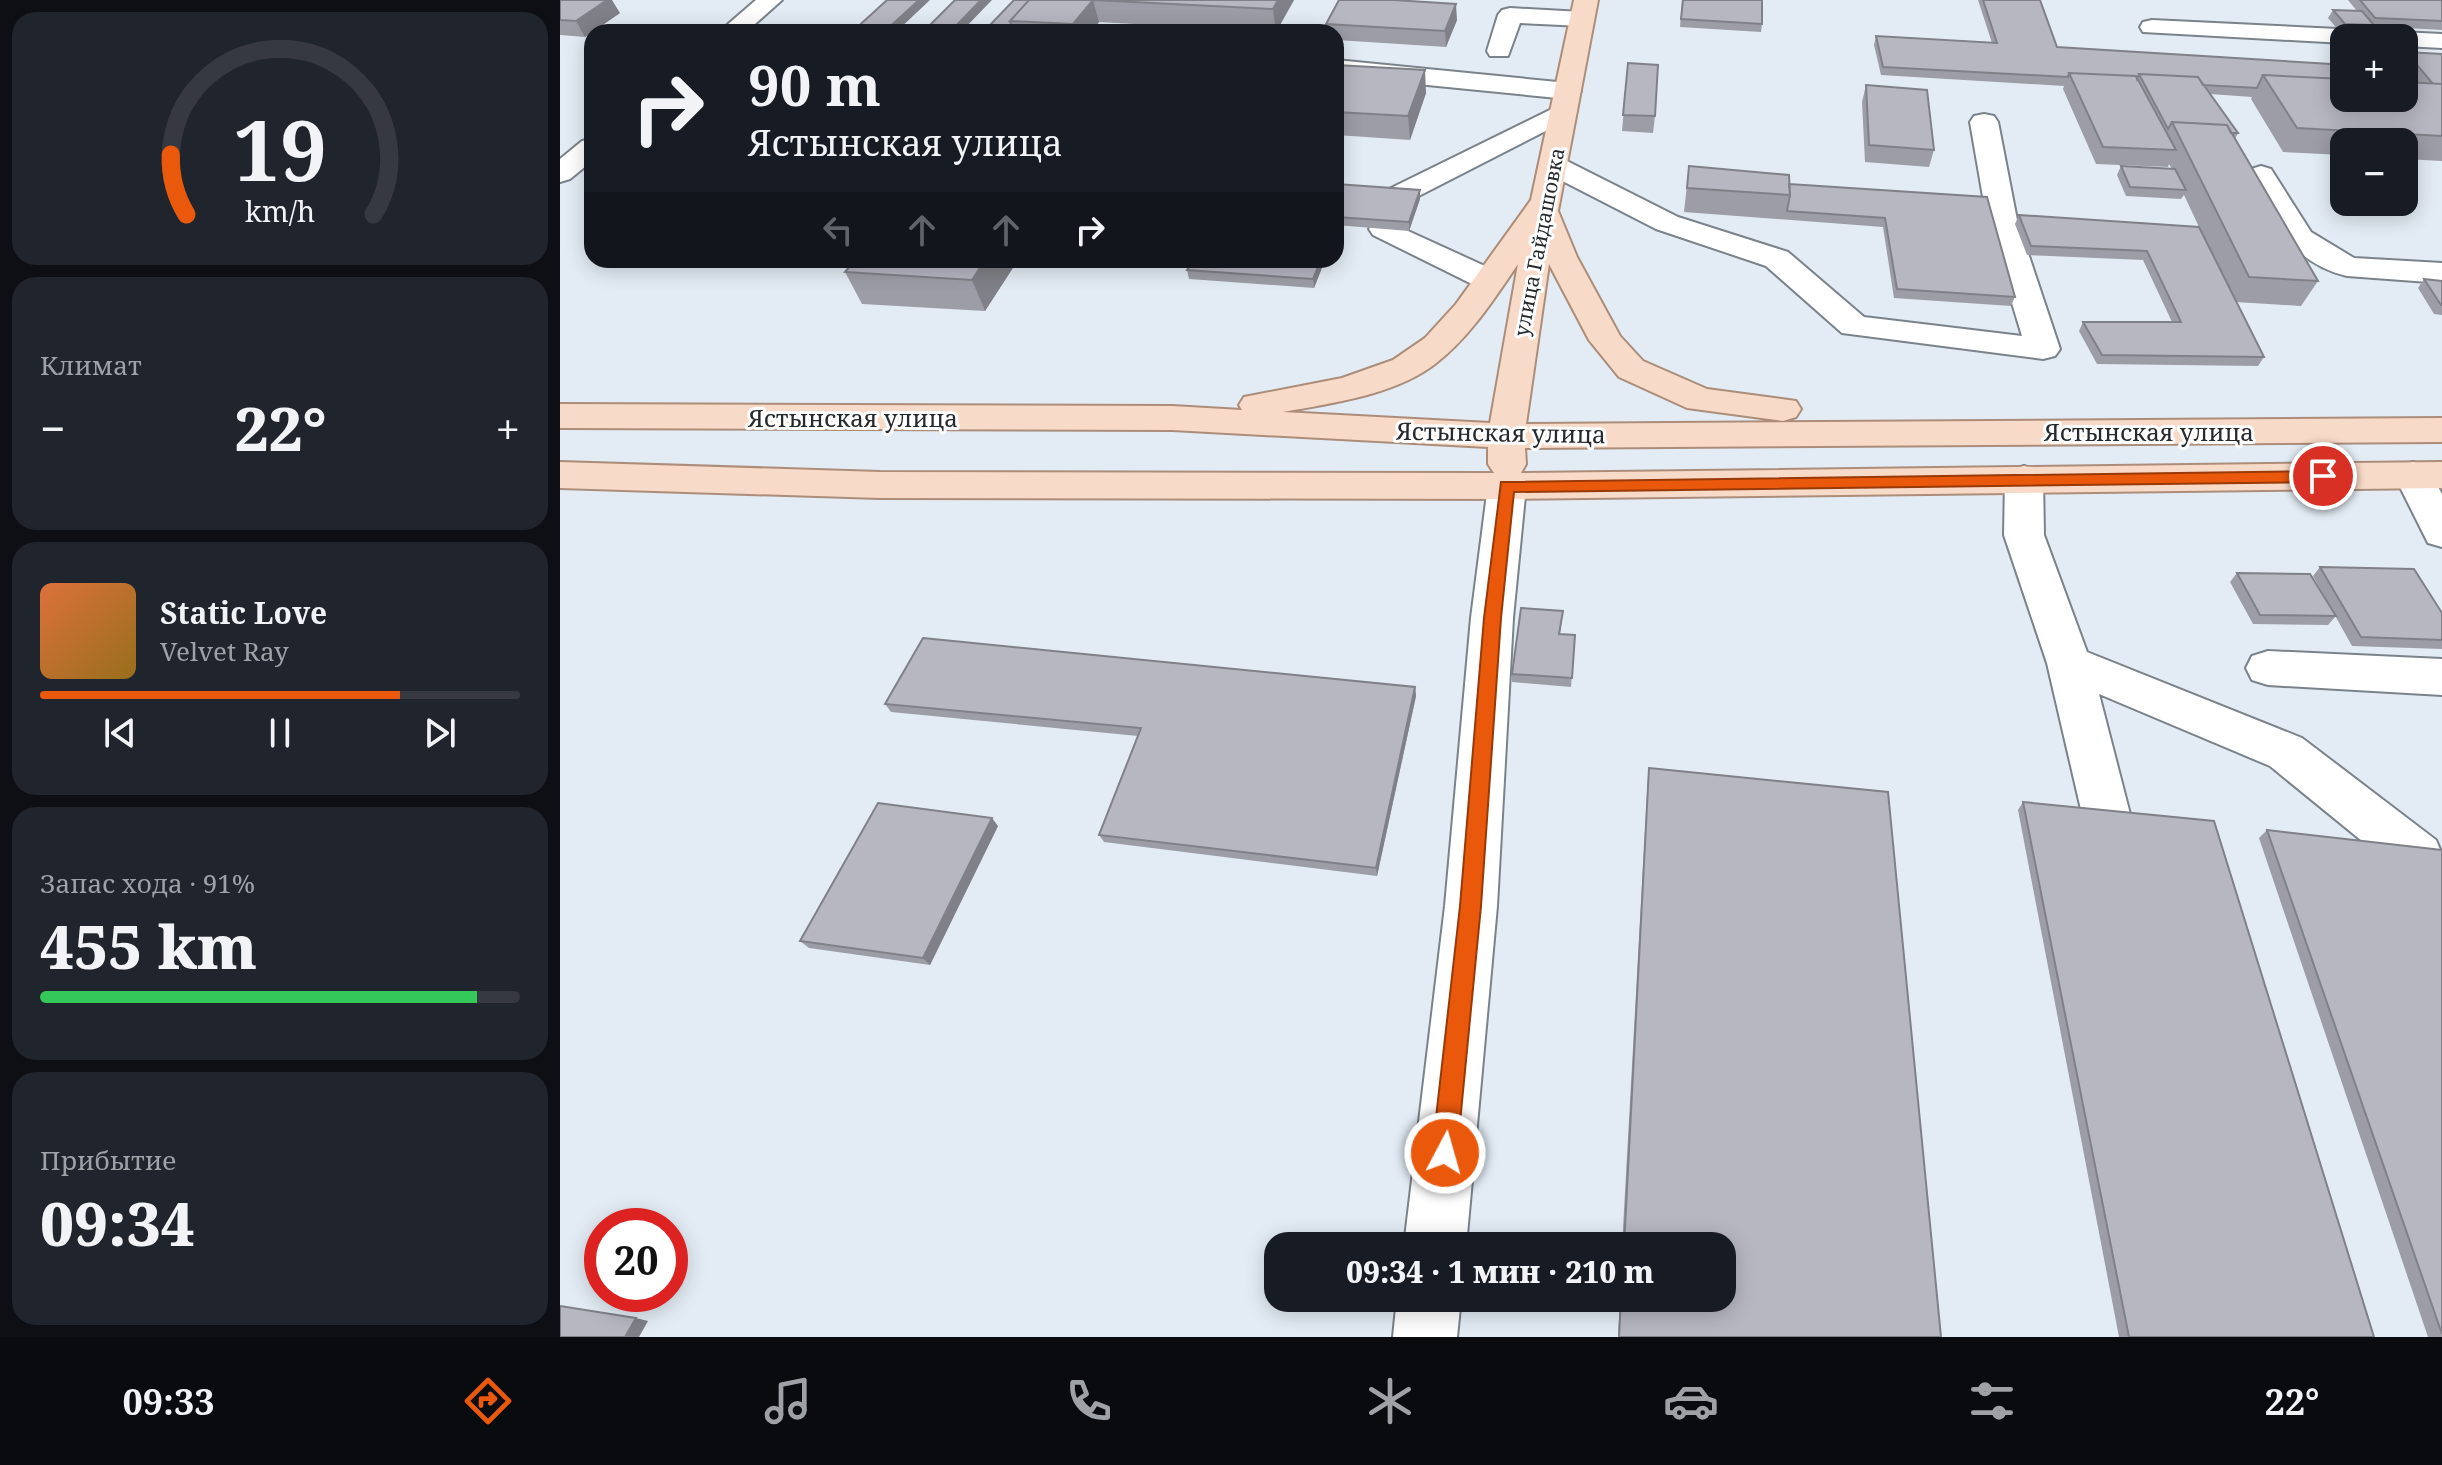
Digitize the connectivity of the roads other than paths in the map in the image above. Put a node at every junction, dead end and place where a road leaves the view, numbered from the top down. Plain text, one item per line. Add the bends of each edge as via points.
1 (770, 0) edge
2 (1584, 10) edge
3 (741, 24) edge
4 (2152, 27) dead end
5 (2330, 35) edge
6 (2418, 40) edge
7 (2442, 41) edge
8 (1499, 51) dead end
9 (1344, 69) edge
10 (1566, 101) junction
11 (1984, 122) dead end
12 (584, 154) edge
13 (1553, 165) junction
14 (560, 173) edge
15 (2261, 175) dead end
16 (1395, 197) edge
17 (1541, 206) junction
18 (1384, 229) edge
19 (2442, 273) edge
20 (1489, 280) junction
21 (560, 416) edge
22 (1172, 418) junction
23 (2442, 430) edge
24 (2014, 431) junction
25 (1506, 436) junction
26 (560, 475) edge
27 (2427, 475) edge
28 (2024, 479) junction
29 (1507, 486) junction
30 (2442, 533) edge
31 (2069, 663) junction
32 (2268, 668) dead end
33 (2442, 677) edge
34 (2107, 818) edge
35 (2418, 856) edge
36 (1436, 1232) edge
37 (1428, 1312) edge
38 (1425, 1337) edge

1 - 3 street
2 - 8 street via 1510,15
2 - 10 main road, улица Гайдашовка
4 - 5 street
6 - 7 street
9 - 10 street
10 - 13 main road, улица Гайдашовка
10 - 16 street
11 - 13 street via 2002,220 2043,349 1854,326 1777,259 1667,223
12 - 14 street
13 - 17 main road, улица Гайдашовка
15 - 19 street via 2299,238 2347,267
17 - 20 main road
17 - 24 main road via 1561,257 1606,340 1631,369 1660,384 1700,400
17 - 25 main road, улица Гайдашовка
18 - 20 street
20 - 22 main road via 1420,360 1309,397
21 - 22 main road, Ястынская улица
22 - 25 main road, Ястынская улица
23 - 24 main road, Ястынская улица
24 - 25 main road, Ястынская улица
25 - 29 main road, улица Гайдашовка
26 - 29 main road, Ястынская улица via 896,485
27 - 28 main road, Ястынская улица
27 - 30 street
28 - 29 main road, Ястынская улица
28 - 31 street via 2024,535
29 - 36 street
31 - 34 street
31 - 35 street via 2286,752
32 - 33 street
37 - 38 street

